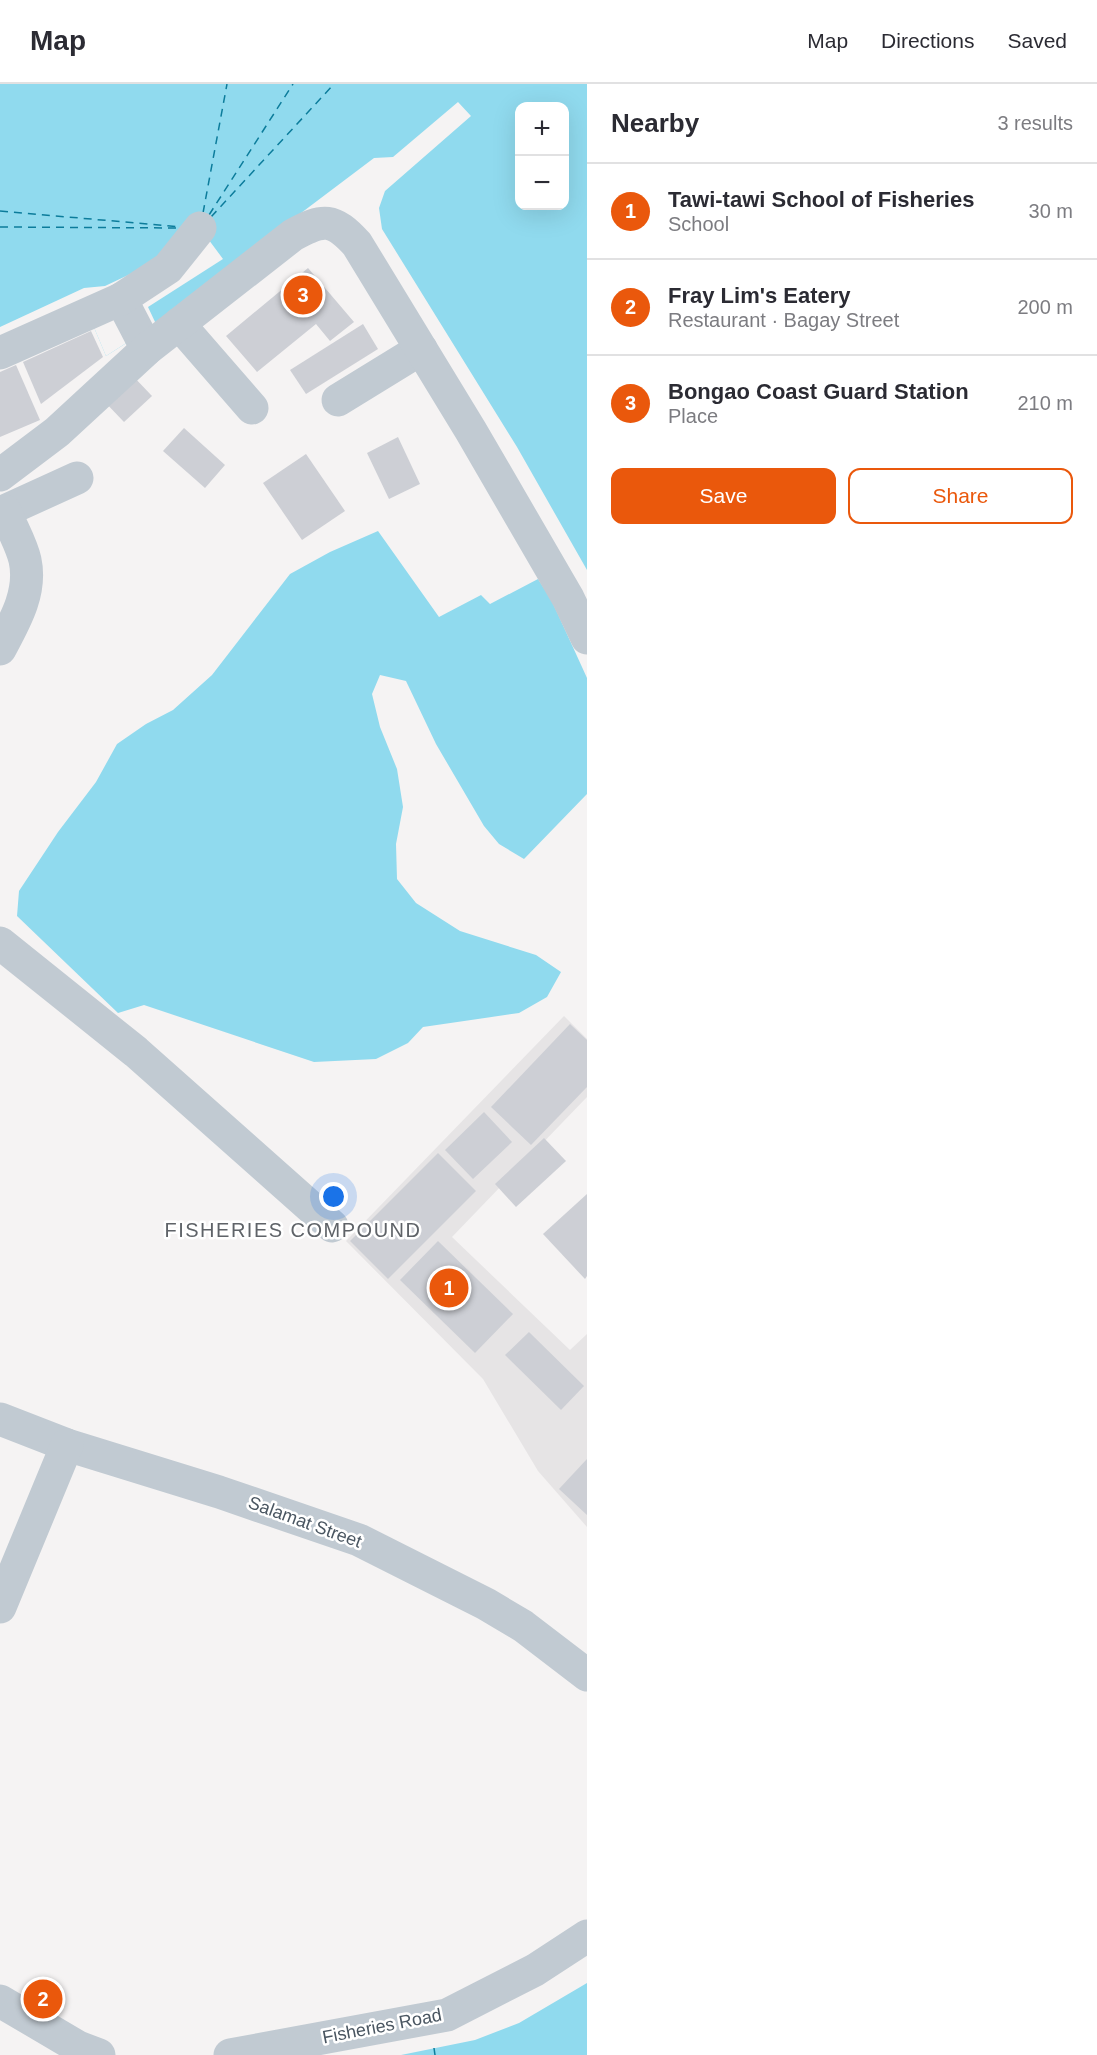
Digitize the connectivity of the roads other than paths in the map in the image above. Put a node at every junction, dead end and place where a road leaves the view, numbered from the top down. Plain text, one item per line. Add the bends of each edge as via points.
1 (200, 228) dead end
2 (121, 299) junction
3 (179, 324) junction
4 (147, 349) junction
5 (421, 349) junction
6 (0, 353) edge
7 (338, 400) dead end
8 (252, 408) dead end
9 (0, 475) edge
10 (77, 478) dead end
11 (2, 512) edge
12 (587, 638) edge
13 (0, 649) edge
14 (0, 943) edge
15 (332, 1226) dead end
16 (0, 1419) edge
17 (67, 1445) junction
18 (0, 1607) edge
19 (587, 1675) edge
20 (587, 1936) edge
21 (0, 2001) edge
22 (89, 2051) edge
23 (230, 2055) edge

1 - 2 street via 168,268
2 - 4 street
2 - 6 street
3 - 4 street
3 - 5 street via 293,235 327,222 343,228 357,244
3 - 8 street
4 - 9 street via 57,432
5 - 7 street
5 - 12 street via 568,598
10 - 11 street
11 - 13 street via 24,559 27,587
14 - 15 street via 136,1052
16 - 17 street, Salamat Street
17 - 18 street
17 - 19 street, Salamat Street via 360,1540 523,1626
20 - 23 street, Fisheries Road via 535,1970 447,2015
21 - 22 street

